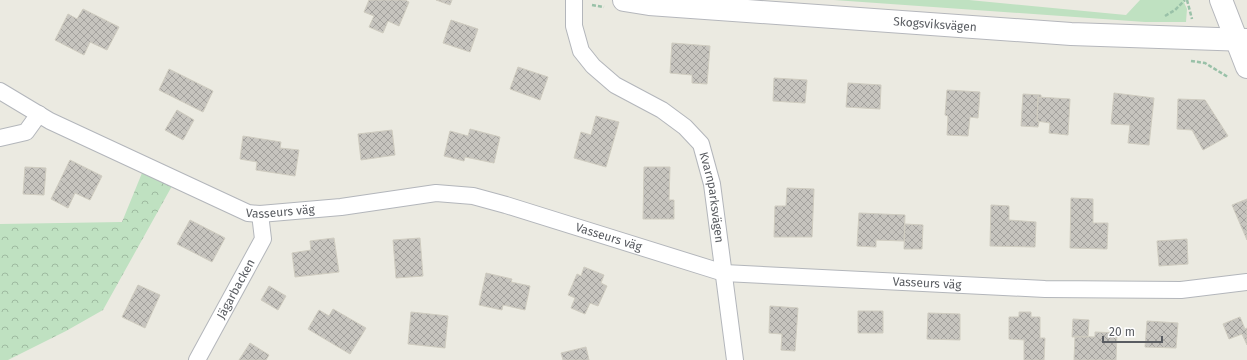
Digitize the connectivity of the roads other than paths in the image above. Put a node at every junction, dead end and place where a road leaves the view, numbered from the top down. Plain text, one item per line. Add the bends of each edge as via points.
1 (574, 0) edge
2 (624, 0) edge
3 (1221, 0) edge
4 (1241, 40) edge
5 (1247, 67) edge
6 (0, 91) edge
7 (39, 114) junction
8 (0, 138) edge
9 (260, 214) junction
10 (724, 273) junction
11 (1247, 282) edge
12 (197, 360) edge
13 (735, 360) edge

1 - 10 street, Kvarnparksvägen via 574,26 581,51 593,66 615,85 662,110 685,127 701,144 712,184
2 - 4 street, Skogsviksvägen via 649,4 1071,34
3 - 4 street
4 - 5 street
6 - 7 street, Vasseurs väg
7 - 8 street via 26,132
7 - 9 street, Vasseurs väg via 248,213
9 - 10 street, Vasseurs väg via 341,207 436,193 473,196
9 - 12 street, Jägarbacken via 263,239
10 - 11 street, Vasseurs väg via 1045,289 1181,290
10 - 13 street, Kvarnparksvägen

